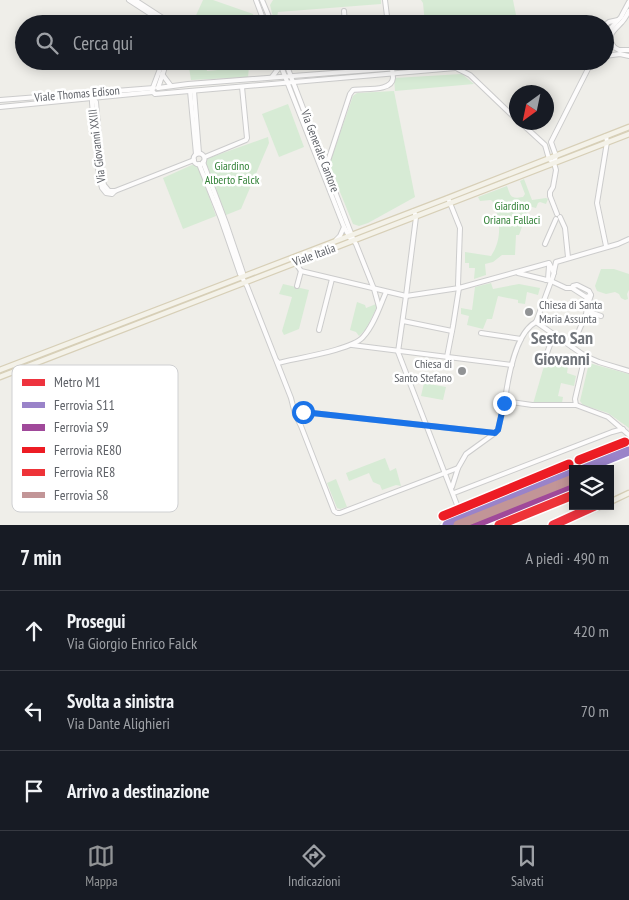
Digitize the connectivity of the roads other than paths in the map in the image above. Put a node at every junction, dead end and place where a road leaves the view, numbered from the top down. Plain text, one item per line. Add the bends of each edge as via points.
1 (129, 0) edge
2 (135, 0) edge
3 (256, 0) edge
4 (262, 0) edge
5 (385, 0) edge
6 (629, 2) edge
7 (344, 11) dead end
8 (629, 11) edge
9 (152, 15) edge
10 (158, 15) edge
11 (262, 15) edge
12 (268, 15) edge
13 (344, 15) edge
14 (387, 15) edge
15 (614, 22) edge
16 (614, 32) edge
17 (614, 47) edge
18 (629, 50) edge
19 (614, 54) edge
20 (629, 56) edge
21 (162, 70) edge
22 (163, 70) edge
23 (276, 70) edge
24 (283, 70) edge
25 (289, 70) edge
26 (402, 70) edge
27 (413, 70) edge
28 (462, 70) edge
29 (469, 70) edge
30 (587, 70) edge
31 (349, 71) joint
32 (392, 71) junction
33 (162, 74) junction
34 (310, 74) junction
35 (470, 75) junction
36 (285, 76) junction
37 (291, 76) junction
38 (272, 78) junction
39 (310, 81) junction
40 (288, 82) junction
41 (294, 82) junction
42 (171, 86) junction
43 (242, 87) junction
44 (156, 90) junction
45 (192, 91) junction
46 (92, 95) junction
47 (0, 100) edge
48 (0, 107) edge
49 (509, 112) edge
50 (629, 127) edge
51 (529, 130) edge
52 (629, 134) edge
53 (606, 136) junction
54 (551, 142) junction
55 (607, 142) junction
56 (545, 145) junction
57 (198, 154) junction
58 (556, 156) junction
59 (205, 157) junction
60 (549, 159) junction
61 (194, 160) junction
62 (554, 162) junction
63 (201, 163) junction
64 (326, 168) junction
65 (449, 201) junction
66 (414, 211) junction
67 (416, 217) junction
68 (558, 217) junction
69 (346, 219) junction
70 (378, 225) junction
71 (344, 227) junction
72 (351, 236) junction
73 (629, 239) edge
74 (354, 241) junction
75 (335, 242) junction
76 (545, 244) dead end
77 (606, 246) junction
78 (568, 257) junction
79 (295, 260) junction
80 (550, 265) junction
81 (301, 271) junction
82 (525, 273) junction
83 (554, 273) junction
84 (242, 277) junction
85 (332, 278) junction
86 (548, 282) junction
87 (246, 283) junction
88 (297, 286) dead end
89 (374, 288) junction
90 (459, 288) junction
91 (572, 288) junction
92 (386, 292) junction
93 (592, 295) junction
94 (406, 296) junction
95 (586, 297) junction
96 (588, 304) junction
97 (379, 307) junction
98 (587, 311) junction
99 (601, 316) dead end
100 (402, 321) junction
101 (536, 322) junction
102 (319, 330) dead end
103 (452, 331) junction
104 (481, 333) dead end
105 (554, 334) junction
106 (364, 336) junction
107 (521, 339) junction
108 (352, 345) junction
109 (572, 346) junction
110 (363, 347) junction
111 (398, 352) junction
112 (585, 356) junction
113 (447, 357) junction
114 (276, 359) junction
115 (544, 364) dead end
116 (12, 365) edge
117 (13, 365) edge
118 (31, 365) edge
119 (512, 365) junction
120 (629, 365) edge
121 (0, 370) edge
122 (628, 371) edge
123 (12, 372) edge
124 (0, 377) edge
125 (290, 398) junction
126 (505, 401) junction
127 (576, 405) junction
128 (301, 410) junction
129 (297, 416) junction
130 (427, 426) junction
131 (623, 429) junction
132 (480, 432) junction
133 (495, 433) junction
134 (629, 435) edge
135 (482, 442) junction
136 (458, 468) junction
137 (445, 473) junction
138 (450, 486) junction
139 (629, 493) edge
140 (453, 494) junction
141 (614, 500) edge
142 (459, 510) tunnel mouth
143 (593, 510) edge
144 (558, 525) edge

1 - 9 street
2 - 10 street
3 - 11 street
4 - 12 street
5 - 14 street
6 - 15 street via 620,19
7 - 13 street
8 - 16 street
17 - 18 street
19 - 20 street
21 - 44 street
22 - 33 street
23 - 38 street
24 - 36 street, Via Generale Cantore
25 - 37 street, Via Generale Cantore
26 - 32 street, Viale Thomas Edison
27 - 32 street, Viale Thomas Edison
28 - 35 street
29 - 35 street
30 - 54 street
31 - 32 street, Viale Thomas Edison
31 - 34 street, Viale Thomas Edison
32 - 39 street, Viale Thomas Edison
32 - 64 street via 393,79 387,87 353,90 350,94
33 - 42 street
33 - 44 street
34 - 37 street, Viale Thomas Edison
34 - 39 street
35 - 49 street
36 - 37 street, Viale Thomas Edison
36 - 38 street, Viale Thomas Edison
36 - 40 street, Via Generale Cantore
37 - 41 street, Via Generale Cantore
38 - 42 street, Viale Thomas Edison
39 - 41 street, Viale Thomas Edison
40 - 41 street, Viale Thomas Edison
40 - 43 street, Viale Thomas Edison
40 - 71 street, Via Generale Cantore
41 - 64 street, Via Generale Cantore
42 - 44 street, Viale Thomas Edison
43 - 45 street, Viale Thomas Edison
43 - 59 street via 246,140
44 - 45 street, Viale Thomas Edison
44 - 46 street, Viale Thomas Edison
45 - 57 street
46 - 47 street, Viale Thomas Edison
46 - 48 street, Viale Thomas Edison
46 - 61 street, Via Giovanni XXIII via 96,102 102,175 109,191
50 - 53 main road, Viale Italia
51 - 56 street
52 - 55 main road, Viale Italia
53 - 55 street
53 - 58 main road, Viale Italia
54 - 56 street
54 - 58 street
55 - 62 main road, Viale Italia
55 - 77 street via 597,203
56 - 60 street
57 - 59 street
57 - 61 street
58 - 60 main road, Viale Italia
58 - 62 street
59 - 63 street
60 - 62 street
60 - 65 main road, Viale Italia
61 - 63 street
62 - 65 main road, Viale Italia
62 - 68 street via 556,170 550,197
63 - 84 street
64 - 69 street, Via Generale Cantore
65 - 66 main road, Viale Italia
65 - 67 main road, Viale Italia
65 - 90 street via 460,228
66 - 67 street
66 - 70 main road, Viale Italia
67 - 74 main road, Viale Italia
67 - 94 street
68 - 76 street
68 - 78 street via 565,228
69 - 70 street, Viale Italia via 353,229 358,230
69 - 72 street, Via Generale Cantore
70 - 72 main road, Viale Italia
71 - 72 street, Via Generale Cantore
71 - 75 street
72 - 74 street, Via Generale Cantore
72 - 75 main road, Viale Italia
73 - 77 street
74 - 79 main road, Viale Italia
74 - 89 street, Via Generale Cantore
75 - 79 main road, Viale Italia
77 - 78 street
78 - 83 street via 556,262
79 - 81 street
79 - 84 main road, Viale Italia
79 - 87 main road, Viale Italia
80 - 82 street
80 - 83 street
80 - 86 street
81 - 85 street
81 - 88 street
82 - 86 street
82 - 90 street
83 - 86 street
84 - 87 street
84 - 117 main road, Viale Italia
85 - 89 street
85 - 102 street
86 - 91 street
86 - 101 street
87 - 114 street
87 - 118 main road, Viale Italia
89 - 92 street
89 - 97 street, Via Generale Cantore
90 - 94 street
90 - 103 street
91 - 93 street via 577,285
91 - 95 street
92 - 94 street
92 - 97 street
93 - 95 street
93 - 96 street
94 - 100 street
95 - 96 street
96 - 98 street
97 - 106 street
98 - 99 street
98 - 109 street
100 - 103 street
100 - 111 street
101 - 105 street
101 - 107 street
103 - 113 street
104 - 107 street
105 - 109 street
105 - 115 street
106 - 108 street
106 - 110 street
107 - 119 street
108 - 110 street
108 - 114 street via 278,363
109 - 112 street
110 - 111 street
111 - 113 street
111 - 130 street
112 - 122 street
112 - 127 street
113 - 119 street
114 - 125 street
116 - 121 main road, Viale Italia
119 - 126 street
120 - 122 street
123 - 124 main road, Viale Italia
125 - 128 street
125 - 129 street
126 - 127 street
126 - 133 street
127 - 131 street via 608,417
128 - 129 street via 302,416
128 - 129 street via 296,410
128 - 130 street
129 - 137 street via 337,513
130 - 132 street
130 - 137 street
131 - 134 street
131 - 140 street
132 - 133 street
132 - 135 street
133 - 135 street
135 - 136 street via 466,454
136 - 137 street
136 - 138 street
137 - 138 street
138 - 140 street
139 - 141 main road
140 - 142 street
143 - 144 main road

